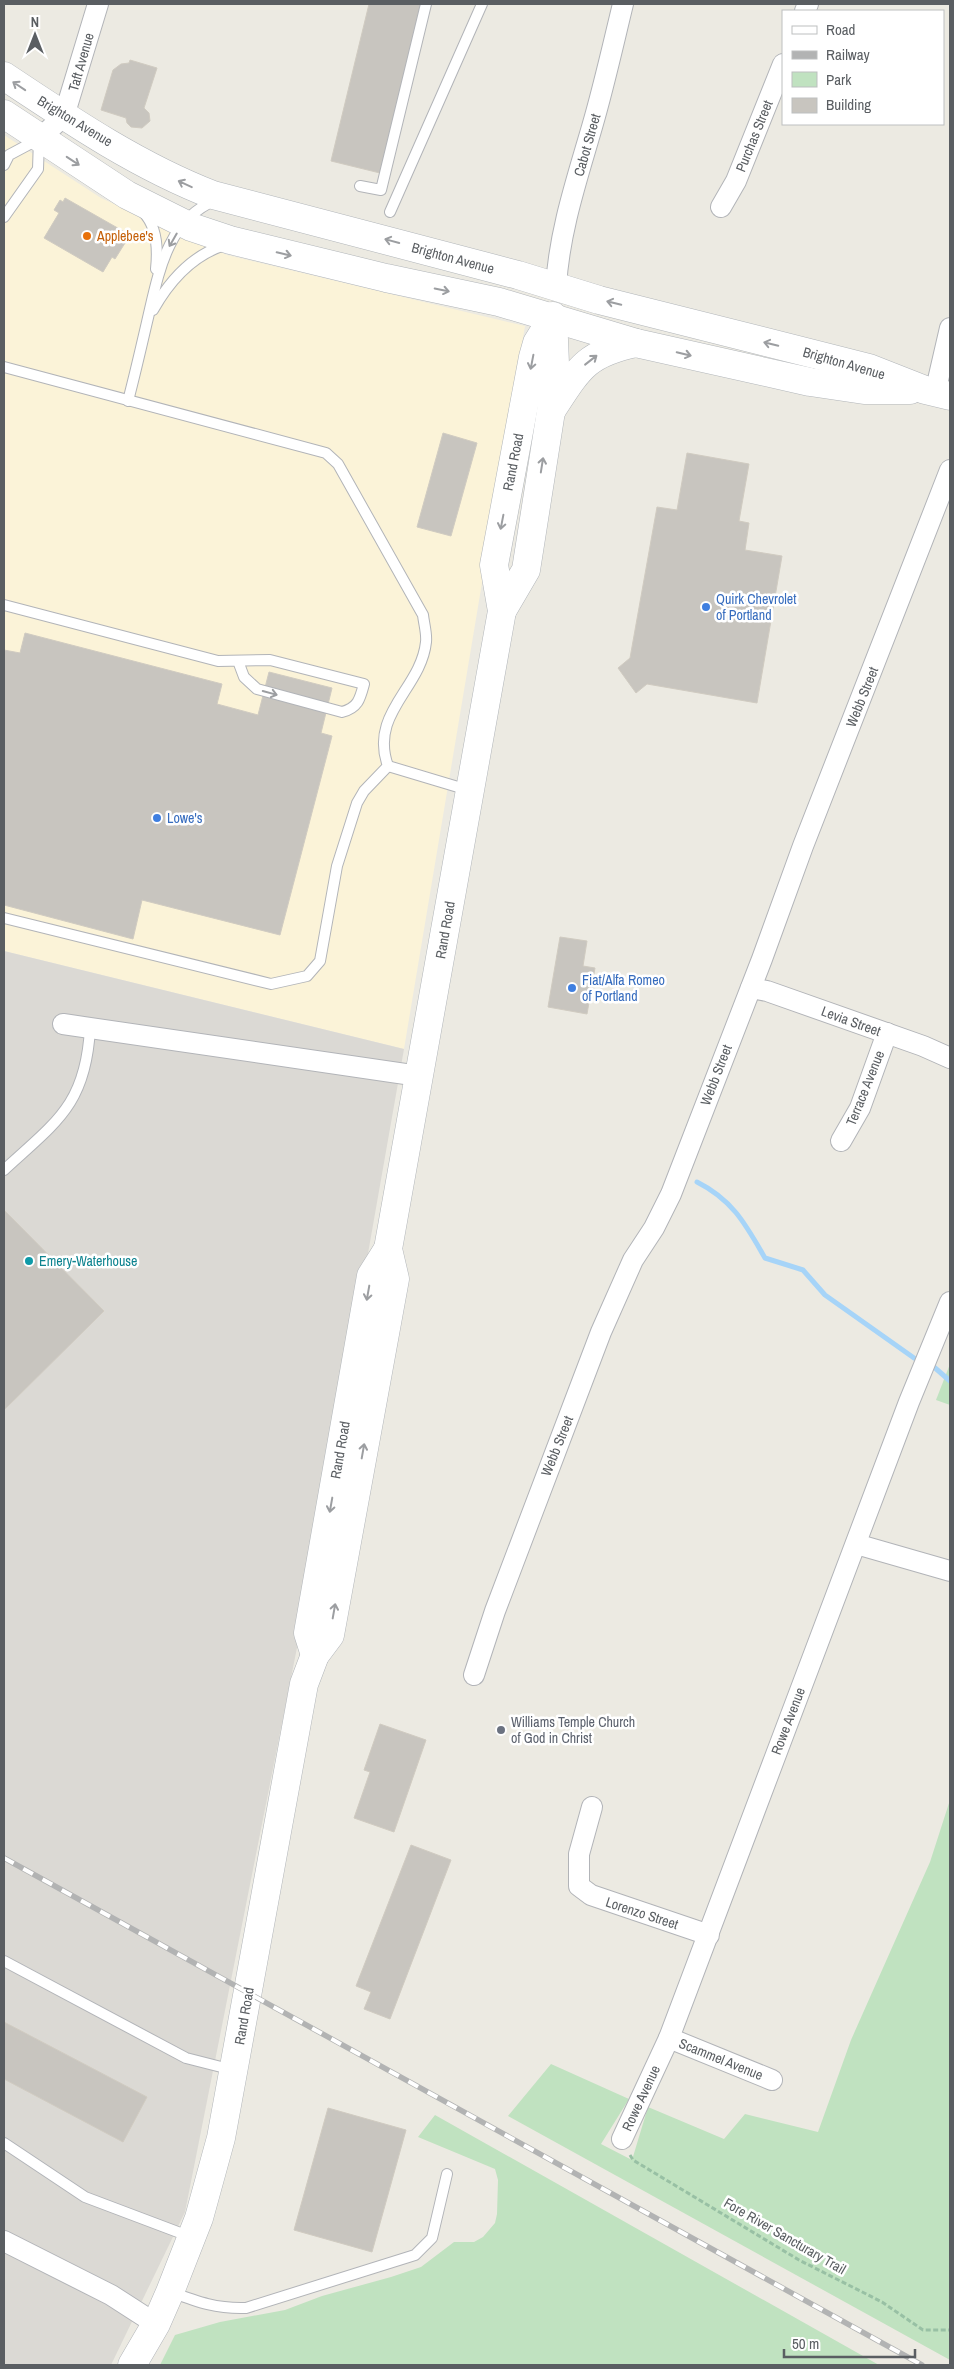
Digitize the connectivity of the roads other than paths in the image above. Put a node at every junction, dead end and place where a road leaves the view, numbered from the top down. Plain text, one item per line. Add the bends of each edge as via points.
1 (98, 4) edge
2 (426, 4) edge
3 (482, 4) edge
4 (623, 4) edge
5 (782, 67) edge
6 (4, 76) edge
7 (4, 114) edge
8 (64, 116) junction
9 (39, 139) junction
10 (4, 165) edge
11 (360, 186) dead end
12 (127, 195) junction
13 (221, 198) junction
14 (721, 206) dead end
15 (390, 212) dead end
16 (4, 218) edge
17 (184, 224) junction
18 (251, 246) junction
19 (155, 284) junction
20 (556, 287) junction
21 (552, 318) junction
22 (148, 320) junction
23 (950, 328) edge
24 (636, 343) junction
25 (4, 367) edge
26 (937, 393) edge
27 (128, 401) junction
28 (551, 411) junction
29 (950, 470) edge
30 (4, 605) edge
31 (502, 611) junction
32 (238, 661) junction
33 (388, 766) junction
34 (470, 790) junction
35 (4, 918) edge
36 (751, 988) junction
37 (63, 1024) dead end
38 (90, 1028) junction
39 (886, 1033) junction
40 (950, 1058) edge
41 (419, 1076) junction
42 (841, 1141) dead end
43 (4, 1170) edge
44 (950, 1302) edge
45 (856, 1544) junction
46 (950, 1571) edge
47 (474, 1675) dead end
48 (592, 1807) dead end
49 (709, 1935) junction
50 (4, 1961) edge
51 (669, 2038) junction
52 (234, 2070) junction
53 (772, 2080) dead end
54 (622, 2139) road end
55 (4, 2142) edge
56 (447, 2174) dead end
57 (192, 2237) junction
58 (4, 2241) edge
59 (170, 2292) junction
60 (156, 2324) junction
61 (132, 2365) edge

1 - 8 street, Taft Avenue
2 - 11 lane via 381,190
3 - 15 lane
4 - 20 street, Cabot Street via 567,214
5 - 14 street, Purchas Street via 736,182
8 -> 6 main road, Brighton Avenue
7 - 9 main road, Brighton Avenue
8 - 9 street
13 -> 8 main road, Brighton Avenue via 184,184
9 - 10 lane via 9,155
9 -> 12 main road, Brighton Avenue
9 - 16 lane via 38,169
12 - 17 main road, Brighton Avenue
12 - 19 lane via 148,217 155,235 158,254
13 - 17 lane via 206,204
20 -> 13 main road, Brighton Avenue
17 - 18 main road, Brighton Avenue
17 -> 19 lane via 172,239
18 -> 21 main road, Brighton Avenue via 499,302
18 - 22 lane via 225,245 201,255 164,290
19 - 22 lane
20 - 21 main road, Rand Road
26 -> 20 main road, Brighton Avenue via 869,368
21 - 24 main road, Brighton Avenue
21 - 28 main road, Rand Road via 555,364
21 -> 31 main road, Rand Road via 536,343 494,566
22 - 27 lane
23 - 26 street
24 -> 26 main road, Brighton Avenue via 810,382 864,390
28 -> 24 main road via 576,373 596,355
25 - 27 lane
27 - 33 lane via 326,454 338,464 423,615 426,642 418,670 399,699 382,738
31 -> 28 main road, Rand Road via 526,570
29 - 36 street, Webb Street via 802,846
30 - 32 lane via 218,661
31 - 34 main road, Rand Road
32 -> 32 lane via 244,677 256,689 342,712 352,710 360,701 364,684 270,660
33 - 34 lane
33 - 35 lane via 357,803 337,866 320,961 307,976 271,984
34 - 41 main road, Rand Road
36 - 39 street, Levia Street
36 - 47 street, Webb Street via 671,1194 633,1260 601,1332 495,1611
37 - 38 street
38 - 41 street
38 - 43 lane via 88,1055 72,1100 59,1119
39 - 40 street, Levia Street
39 - 42 street, Terrace Avenue via 860,1108
41 - 52 main road, Rand Road via 388,1249 372,1276 364,1314 308,1633 315,1655 304,1684
44 - 45 street, Rowe Avenue via 908,1402
45 - 46 street
45 - 49 street, Rowe Avenue
48 - 49 street, Lorenzo Street via 579,1854 579,1886 591,1896
49 - 51 street, Rowe Avenue
50 - 52 lane via 186,2058
51 - 53 street, Scammel Avenue
51 - 54 street, Rowe Avenue
52 - 57 main road, Rand Road via 221,2138
55 - 57 lane via 85,2197
56 - 59 lane via 432,2238 415,2255 246,2308 206,2305
57 - 59 main road, Rand Road
58 - 60 street via 111,2296
59 - 60 main road, Rand Road
60 - 61 main road, Rand Road

